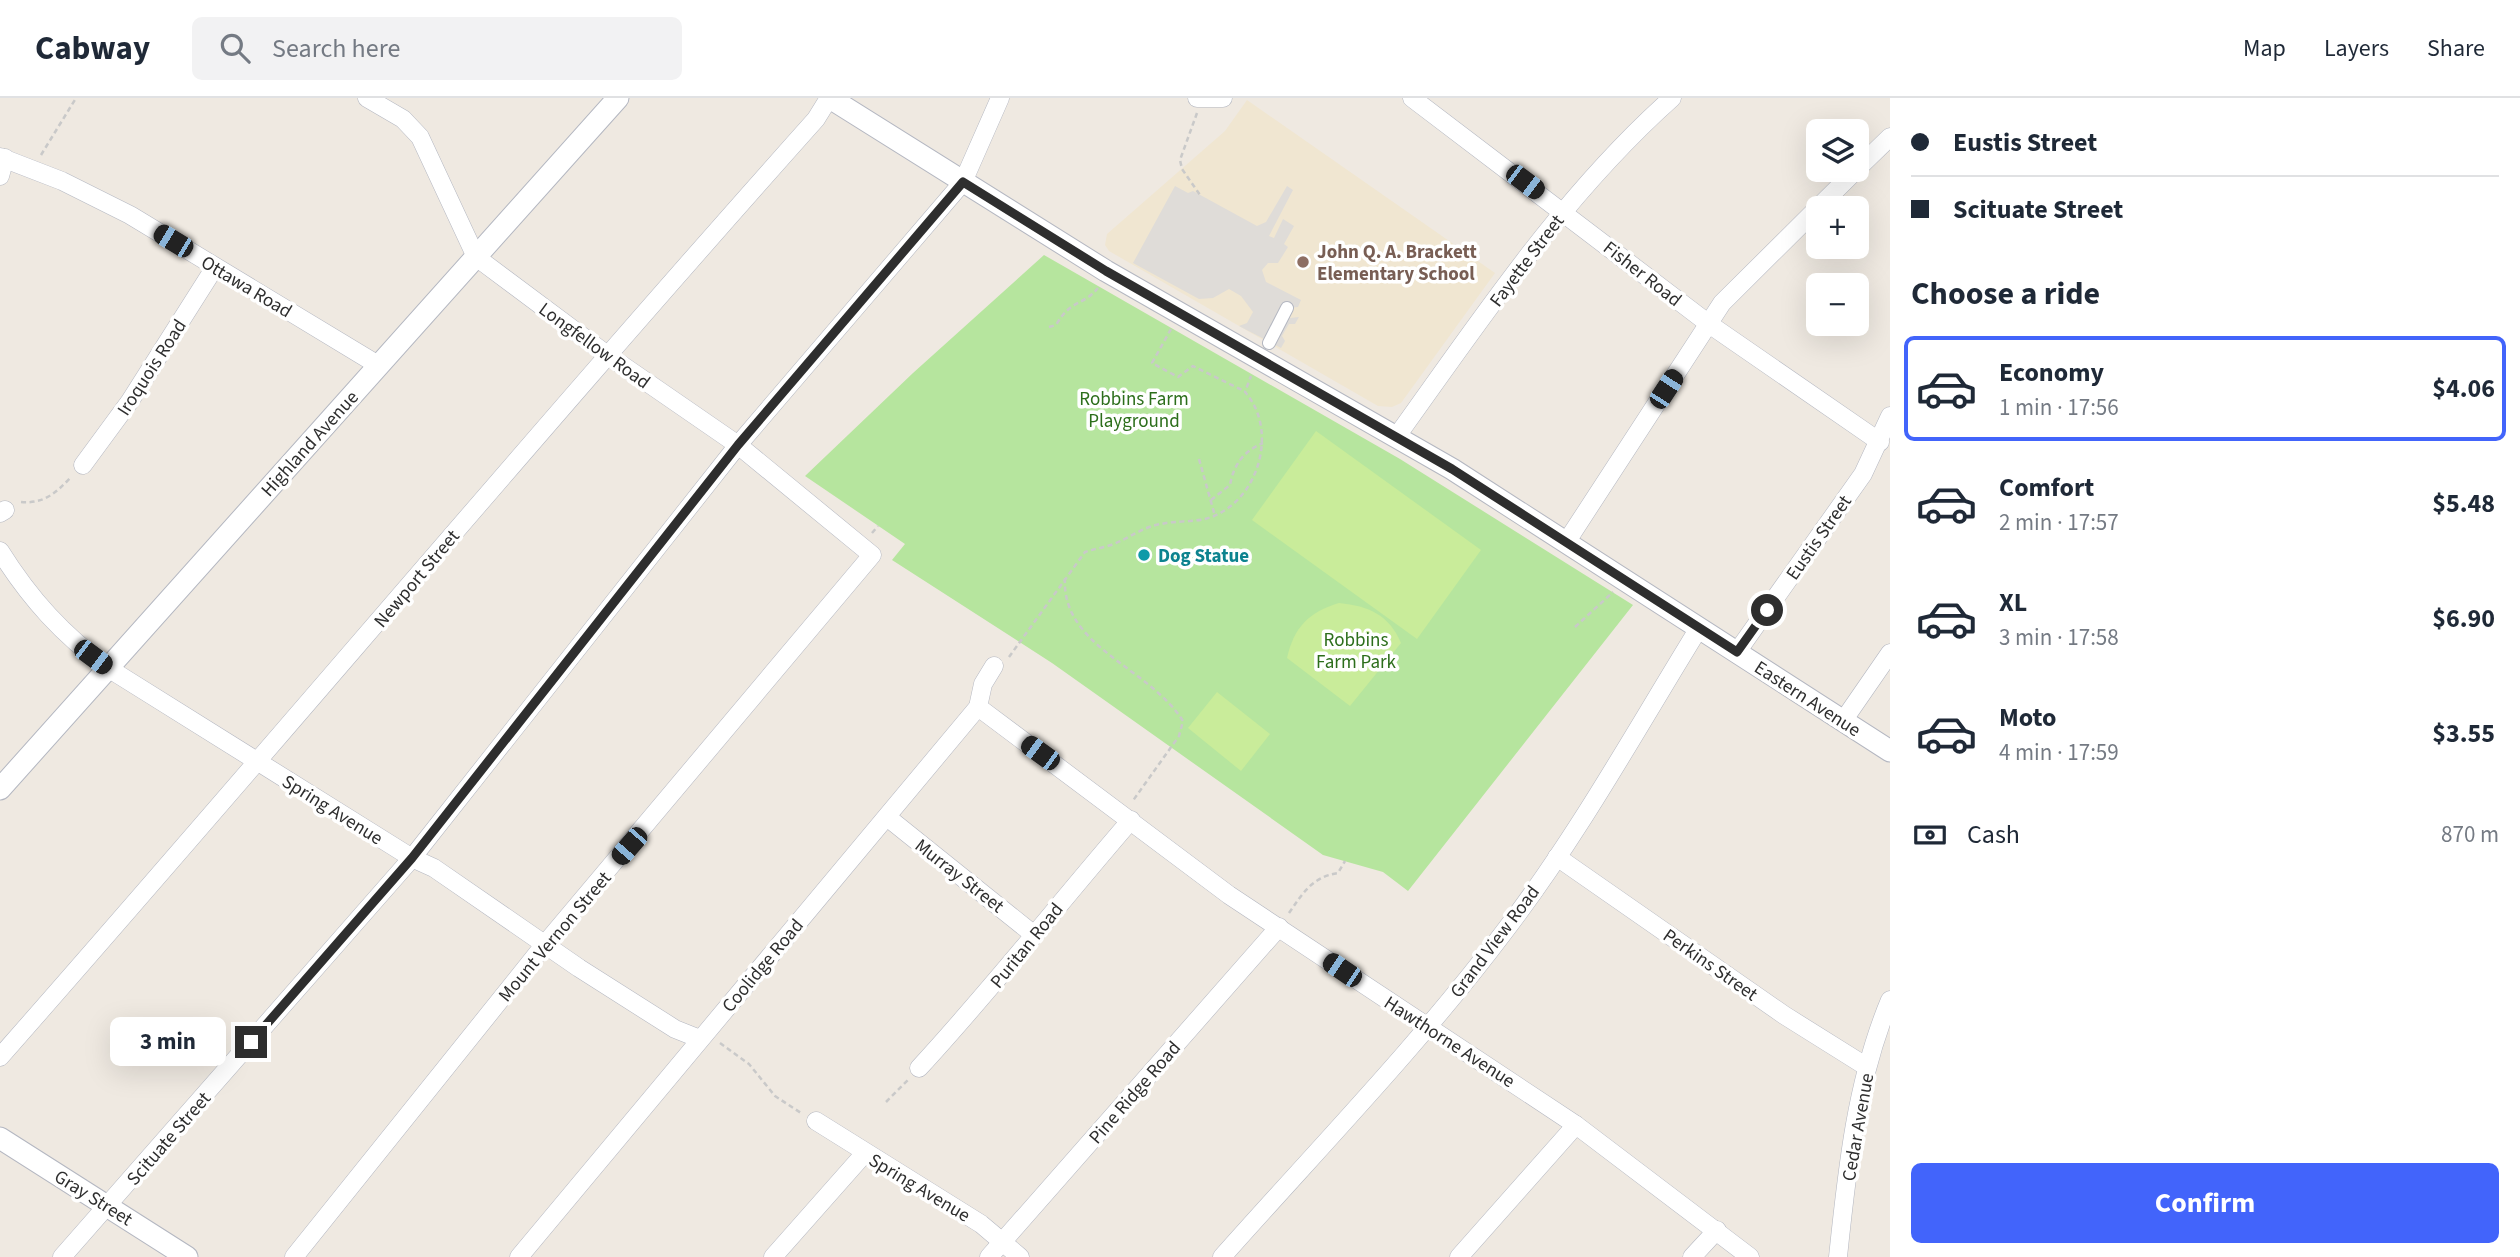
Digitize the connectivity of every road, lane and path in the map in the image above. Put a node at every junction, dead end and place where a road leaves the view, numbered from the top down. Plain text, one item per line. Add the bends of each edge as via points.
1 (76, 98) edge
2 (367, 98) edge
3 (618, 98) edge
4 (830, 98) edge
5 (1000, 98) edge
6 (1209, 98) edge
7 (1412, 98) edge
8 (1672, 98) edge
9 (1890, 136) edge
10 (1869, 156) edge
11 (2, 157) edge
12 (34, 168) junction
13 (0, 176) edge
14 (963, 182) junction
15 (1843, 182) edge
16 (1200, 195) dead end
17 (1562, 210) junction
18 (476, 257) junction
19 (215, 267) junction
20 (1100, 285) dead end
21 (1287, 308) dead end
22 (1709, 324) junction
23 (1172, 326) dead end
24 (1049, 327) dead end
25 (1269, 343) dead end
26 (606, 354) junction
27 (378, 365) junction
28 (1253, 372) dead end
29 (1245, 392) junction
30 (1890, 416) edge
31 (1397, 436) junction
32 (1880, 442) junction
33 (1263, 443) junction
34 (738, 445) junction
35 (1199, 459) dead end
36 (83, 465) joint
37 (1212, 500) junction
38 (3, 512) edge
39 (1215, 516) junction
40 (1567, 541) junction
41 (0, 551) edge
42 (872, 555) joint
43 (1065, 578) junction
44 (1615, 590) dead end
45 (1575, 627) dead end
46 (1699, 628) junction
47 (1737, 652) junction
48 (1890, 653) edge
49 (994, 666) joint
50 (108, 668) junction
51 (978, 707) junction
52 (1843, 721) junction
53 (1890, 751) edge
54 (258, 763) junction
55 (0, 789) edge
56 (887, 817) junction
57 (1127, 817) junction
58 (1557, 857) junction
59 (412, 858) junction
60 (1345, 861) dead end
61 (1279, 927) junction
62 (1033, 934) junction
63 (545, 944) junction
64 (1890, 1000) edge
65 (1427, 1027) junction
66 (700, 1039) junction
67 (0, 1057) edge
68 (1867, 1067) junction
69 (919, 1068) joint
70 (886, 1102) dead end
71 (816, 1121) joint
72 (1576, 1125) junction
73 (0, 1138) edge
74 (865, 1153) junction
75 (108, 1206) junction
76 (1717, 1230) junction
77 (1002, 1241) junction
78 (62, 1257) edge
79 (187, 1257) edge
80 (293, 1257) edge
81 (519, 1257) edge
82 (773, 1257) edge
83 (989, 1257) edge
84 (1020, 1257) edge
85 (1222, 1257) edge
86 (1459, 1257) edge
87 (1692, 1257) edge
88 (1750, 1257) edge
89 (1838, 1257) edge

1 - 12 path
2 - 18 street, Longfellow Road via 403,119 420,137
3 - 18 street, Highland Avenue
4 - 14 street, Eastern Avenue
4 - 26 street, Newport Street
5 - 14 street, Scituate Street
6 - 16 path via 1180,160
7 - 17 street, Fisher Road
8 - 17 street, Fayette Street
9 - 10 street
11 - 12 street, Ottawa Road
11 - 13 street
12 - 19 street, Ottawa Road via 130,215
14 - 31 street, Eastern Avenue via 1106,271
14 - 34 street, Scituate Street
15 - 22 street via 1742,281
17 - 22 street, Fisher Road
17 - 31 street, Fayette Street
18 - 26 street, Longfellow Road
18 - 27 street, Highland Avenue
19 - 27 street, Ottawa Road
19 - 36 street, Iroquois Road via 130,401
20 - 24 path
21 - 25 street
22 - 32 street, Fisher Road
22 - 40 street
23 - 29 path via 1152,363 1178,377 1193,366
26 - 34 street, Longfellow Road
26 - 54 street, Newport Street
27 - 50 street, Highland Avenue
28 - 29 path
29 - 33 path
30 - 32 street, Eustis Street
31 - 40 street, Eastern Avenue
32 - 47 street, Eustis Street via 1863,474
33 - 37 path via 1239,460 1230,485
33 - 39 path via 1257,468 1243,494
34 - 42 street, Longfellow Road
34 - 59 street, Scituate Street
35 - 37 path
36 - 38 path via 49,498 20,502
37 - 39 path
39 - 43 path via 1144,528 1085,552
40 - 46 street, Eastern Avenue
41 - 50 street, Spring Avenue via 38,606
42 - 63 street, Mount Vernon Street
43 - 49 path via 1015,653
43 - 57 path via 1069,611 1079,628 1144,680 1183,721 1180,736
44 - 45 path
46 - 47 street, Eastern Avenue
46 - 58 street, Grand View Road
47 - 52 street, Eastern Avenue
48 - 52 street
49 - 51 street, Coolidge Road
50 - 54 street, Spring Avenue
50 - 55 street, Highland Avenue
51 - 56 street, Coolidge Road
51 - 57 street, Hawthorne Avenue
52 - 53 street, Eastern Avenue
54 - 59 street, Spring Avenue
54 - 67 street, Newport Street
56 - 62 street, Murray Street
56 - 66 street, Coolidge Road
57 - 61 street, Hawthorne Avenue
57 - 62 street, Puritan Road
58 - 65 street, Grand View Road via 1507,929
58 - 68 street, Perkins Street
59 - 63 street, Spring Avenue via 434,868
59 - 75 street, Scituate Street
60 - 61 path via 1338,873 1310,884
61 - 65 street, Hawthorne Avenue
61 - 77 street, Pine Ridge Road
62 - 69 street, Puritan Road via 988,993
63 - 66 street, Spring Avenue via 675,1029
63 - 80 street, Mount Vernon Street
64 - 68 street, Cedar Avenue
65 - 72 street, Hawthorne Avenue
65 - 85 street, Grand View Road
66 - 71 path via 737,1053 775,1096
66 - 81 street, Coolidge Road
68 - 89 street, Cedar Avenue
69 - 70 path
71 - 74 street, Spring Avenue
72 - 76 street, Hawthorne Avenue
72 - 86 street
73 - 75 street, Gray Street
74 - 77 street, Spring Avenue
74 - 82 street
75 - 78 street, Scituate Street
75 - 79 street, Gray Street
76 - 87 street
76 - 88 street, Hawthorne Avenue
77 - 83 street, Pine Ridge Road
77 - 84 street, Spring Avenue

